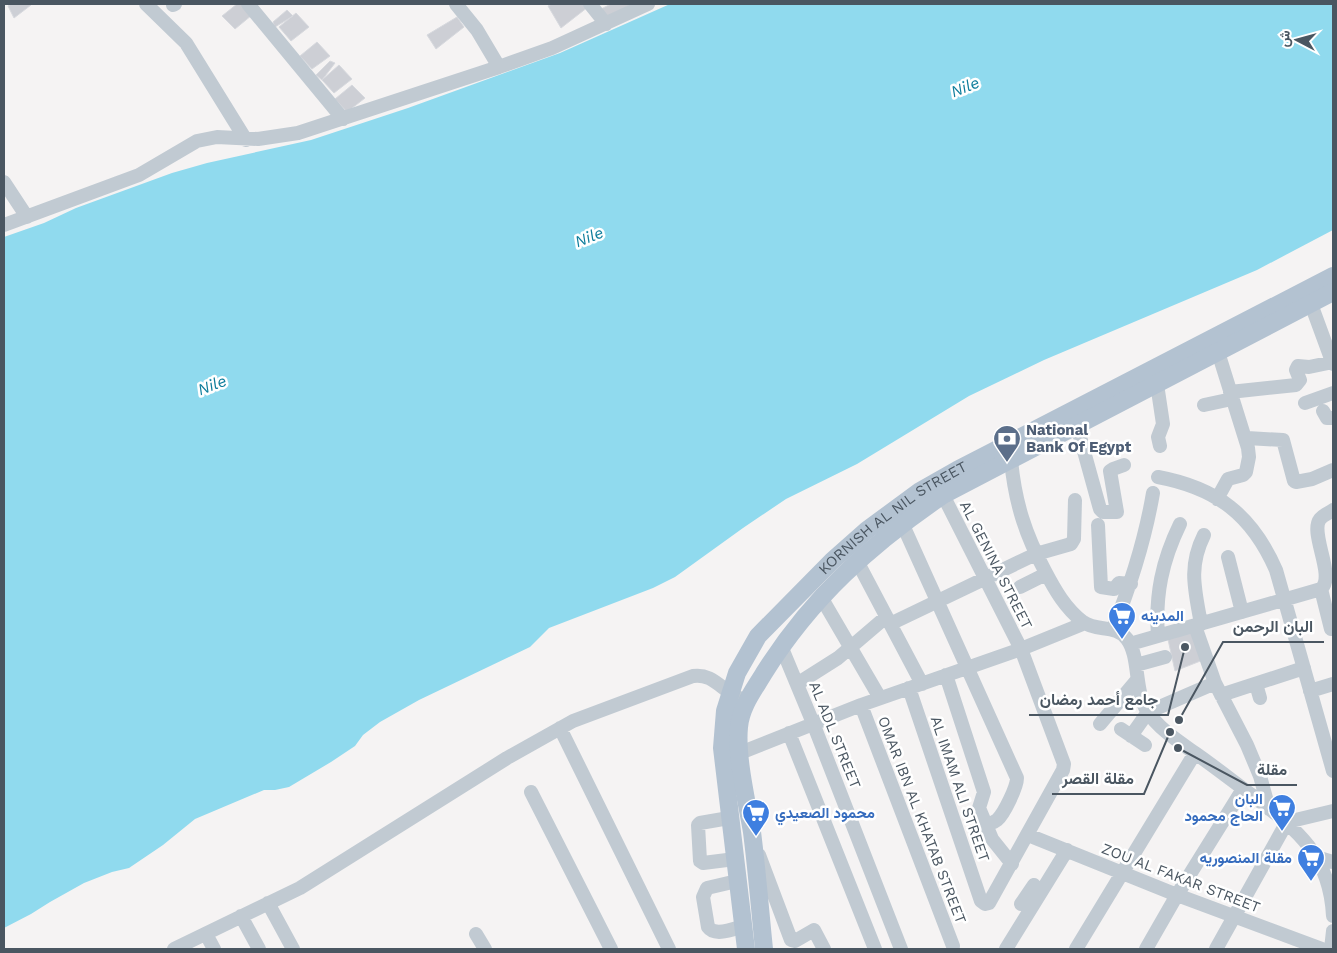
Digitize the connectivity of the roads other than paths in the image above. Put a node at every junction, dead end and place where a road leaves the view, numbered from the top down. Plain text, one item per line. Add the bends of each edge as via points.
1 (146, 4) edge
2 (248, 4) edge
3 (456, 4) edge
4 (590, 4) edge
5 (648, 4) edge
6 (606, 24) junction
7 (500, 68) junction
8 (343, 119) junction
9 (246, 140) junction
10 (4, 182) edge
11 (27, 217) junction
12 (4, 225) edge
13 (1333, 276) edge
14 (1333, 292) edge
15 (1311, 304) junction
16 (1218, 352) junction
17 (1333, 363) edge
18 (1158, 384) junction
19 (1333, 392) edge
20 (1231, 396) junction
21 (1305, 403) dead end
22 (1204, 405) dead end
23 (1077, 426) junction
24 (1246, 438) junction
25 (1160, 446) dead end
26 (1011, 460) junction
27 (1124, 465) dead end
28 (1333, 470) edge
29 (1158, 477) dead end
30 (1153, 493) dead end
31 (943, 495) junction
32 (1217, 499) junction
33 (1075, 500) dead end
34 (1333, 510) edge
35 (902, 523) junction
36 (1180, 524) dead end
37 (1098, 525) dead end
38 (1204, 535) dead end
39 (1036, 554) junction
40 (1228, 557) dead end
41 (857, 561) junction
42 (1328, 563) edge
43 (1046, 574) junction
44 (985, 578) junction
45 (1131, 584) junction
46 (1020, 587) dead end
47 (1322, 589) junction
48 (821, 597) junction
49 (1284, 600) junction
50 (938, 601) junction
51 (1242, 612) junction
52 (888, 620) junction
53 (1085, 624) junction
54 (1198, 625) junction
55 (1113, 629) junction
56 (1331, 629) dead end
57 (1158, 636) junction
58 (1130, 644) junction
59 (781, 646) junction
60 (851, 648) junction
61 (1021, 649) junction
62 (1165, 657) dead end
63 (1136, 665) junction
64 (968, 668) junction
65 (1304, 668) junction
66 (946, 675) junction
67 (1137, 680) junction
68 (797, 684) junction
69 (1256, 684) junction
70 (1333, 684) edge
71 (916, 686) junction
72 (1218, 689) junction
73 (1310, 691) junction
74 (730, 694) junction
75 (880, 698) junction
76 (1260, 698) dead end
77 (747, 701) junction
78 (861, 705) junction
79 (1148, 712) junction
80 (813, 724) junction
81 (1100, 724) dead end
82 (560, 728) junction
83 (789, 733) junction
84 (1145, 745) dead end
85 (1195, 753) junction
86 (740, 754) junction
87 (1333, 770) edge
88 (1243, 789) junction
89 (530, 792) dead end
90 (1270, 808) junction
91 (1333, 811) edge
92 (729, 818) junction
93 (1287, 822) junction
94 (985, 825) junction
95 (752, 835) junction
96 (1028, 835) junction
97 (1066, 850) junction
98 (1316, 856) junction
99 (734, 859) junction
100 (1333, 862) edge
101 (1012, 864) junction
102 (1121, 872) junction
103 (737, 881) junction
104 (1034, 885) dead end
105 (1177, 895) junction
106 (981, 900) joint
107 (268, 903) junction
108 (1026, 904) junction
109 (241, 916) junction
110 (1333, 916) edge
111 (1234, 917) junction
112 (744, 926) junction
113 (1333, 931) edge
114 (206, 934) junction
115 (476, 934) dead end
116 (1299, 945) edge
117 (953, 946) dead end
118 (175, 949) edge
119 (214, 949) edge
120 (259, 949) edge
121 (292, 949) edge
122 (485, 949) edge
123 (611, 949) edge
124 (669, 949) edge
125 (746, 949) edge
126 (764, 949) edge
127 (824, 949) edge
128 (876, 949) edge
129 (902, 949) edge
130 (1006, 949) edge
131 (1076, 949) edge
132 (1146, 949) edge
133 (1216, 949) edge
134 (1322, 949) edge
135 (1331, 949) edge

1 - 9 street via 186,43
2 - 8 street
3 - 7 street via 477,30
4 - 6 street
5 - 6 street
6 - 7 street
7 - 8 street
8 - 9 street via 275,138
9 - 11 street via 217,137 197,141 139,175
10 - 11 street
11 - 12 street
13 - 74 main road, KORNISH AL NIL STREET via 920,492 867,530 832,561 758,636
14 - 15 main road, KORNISH AL NIL STREET
15 - 16 main road, KORNISH AL NIL STREET
15 - 17 street
16 - 18 main road, KORNISH AL NIL STREET
16 - 20 street
17 - 20 street via 1298,366 1296,370 1300,380 1296,386
18 - 23 main road, KORNISH AL NIL STREET
18 - 25 street via 1163,424 1158,437
19 - 21 street
20 - 22 street
20 - 24 street
23 - 26 main road, KORNISH AL NIL STREET
23 - 27 street via 1103,512 1117,512 1110,471
24 - 28 street via 1284,440 1296,482
24 - 32 street via 1249,457 1246,472 1228,479
26 - 31 main road, KORNISH AL NIL STREET
26 - 39 street via 1021,518
29 - 32 street via 1189,484
30 - 45 street
31 - 35 main road, KORNISH AL NIL STREET
31 - 44 street, AL GENINA STREET
32 - 49 street via 1254,529 1276,570
33 - 39 street via 1073,543
34 - 42 street via 1318,524
35 - 41 main road, KORNISH AL NIL STREET
35 - 50 street
36 - 57 street via 1160,578
37 - 45 street via 1100,587 1114,589 1119,583
38 - 54 street via 1194,569
39 - 43 street
39 - 44 street
40 - 51 street
41 - 48 main road, KORNISH AL NIL STREET
41 - 52 street, AL IMAM ALI STREET
42 - 47 street via 1327,580
43 - 46 street
43 - 53 street via 1058,596
44 - 50 street
44 - 61 street, AL GENINA STREET
45 - 55 street
47 - 49 street
47 - 56 street
48 - 59 main road, KORNISH AL NIL STREET
48 - 60 street
49 - 51 street
49 - 65 street
50 - 52 street
50 - 64 street
51 - 54 street
52 - 60 street
52 - 71 street, AL IMAM ALI STREET
53 - 55 street
53 - 61 street
54 - 57 street
54 - 72 street
55 - 58 street
57 - 58 street
58 - 63 street
59 - 68 street, AL ADL STREET
59 - 77 main road, KORNISH AL NIL STREET
60 - 68 street
60 - 75 street
61 - 64 street
61 - 96 street, AL GENINA STREET via 1064,764
62 - 63 street
63 - 67 street
64 - 66 street
64 - 94 street via 1017,780 1001,815
65 - 69 street
65 - 73 street
66 - 71 street
66 - 94 street via 984,792 979,805
67 - 79 street
67 - 81 street
68 - 80 street, AL ADL STREET
69 - 72 street
69 - 76 street
70 - 73 street
71 - 75 street
71 - 106 street, AL IMAM ALI STREET
72 - 79 street
72 - 90 street via 1247,745
73 - 87 street
74 - 77 street
74 - 82 street via 714,680 703,675 693,676 573,720
74 - 92 main road, KORNISH AL NIL STREET via 722,748
75 - 78 street
77 - 86 main road, KORNISH AL NIL STREET via 740,718
78 - 80 street
78 - 117 street, OMAR IBN AL KHATAB STREET
79 - 84 street via 1126,732
79 - 85 street via 1169,734
80 - 83 street
80 - 129 street, AL ADL STREET
82 - 107 street via 300,888
82 - 124 street
83 - 86 street
83 - 128 street
85 - 88 street
85 - 102 street
86 - 95 main road, KORNISH AL NIL STREET
88 - 90 street
88 - 105 street
89 - 123 street
90 - 93 street
91 - 93 street
92 - 99 main road, KORNISH AL NIL STREET
92 - 99 street via 698,824 700,860 703,863
93 - 98 street
93 - 111 street
94 - 101 street
95 - 126 main road, KORNISH AL NIL STREET
95 - 127 street via 791,940 795,941 814,930
96 - 97 street, ZOU AL FAKAR STREET
96 - 101 street, AL GENINA STREET
97 - 102 street, ZOU AL FAKAR STREET
97 - 108 street
98 - 100 street
98 - 110 street via 1326,879
99 - 103 main road, KORNISH AL NIL STREET
101 - 106 street, AL GENINA STREET via 991,902 985,904
102 - 105 street, ZOU AL FAKAR STREET
102 - 131 street
103 - 112 main road, KORNISH AL NIL STREET
103 - 112 street via 707,888 703,897 710,930 716,932
104 - 108 street
105 - 111 street, ZOU AL FAKAR STREET
105 - 132 street
107 - 109 street
107 - 121 street
108 - 130 street
109 - 114 street
109 - 120 street
111 - 116 street, ZOU AL FAKAR STREET
111 - 133 street
112 - 125 main road, KORNISH AL NIL STREET
113 - 135 street
114 - 118 street
114 - 119 street
115 - 122 street
116 - 134 street, ZOU AL FAKAR STREET

